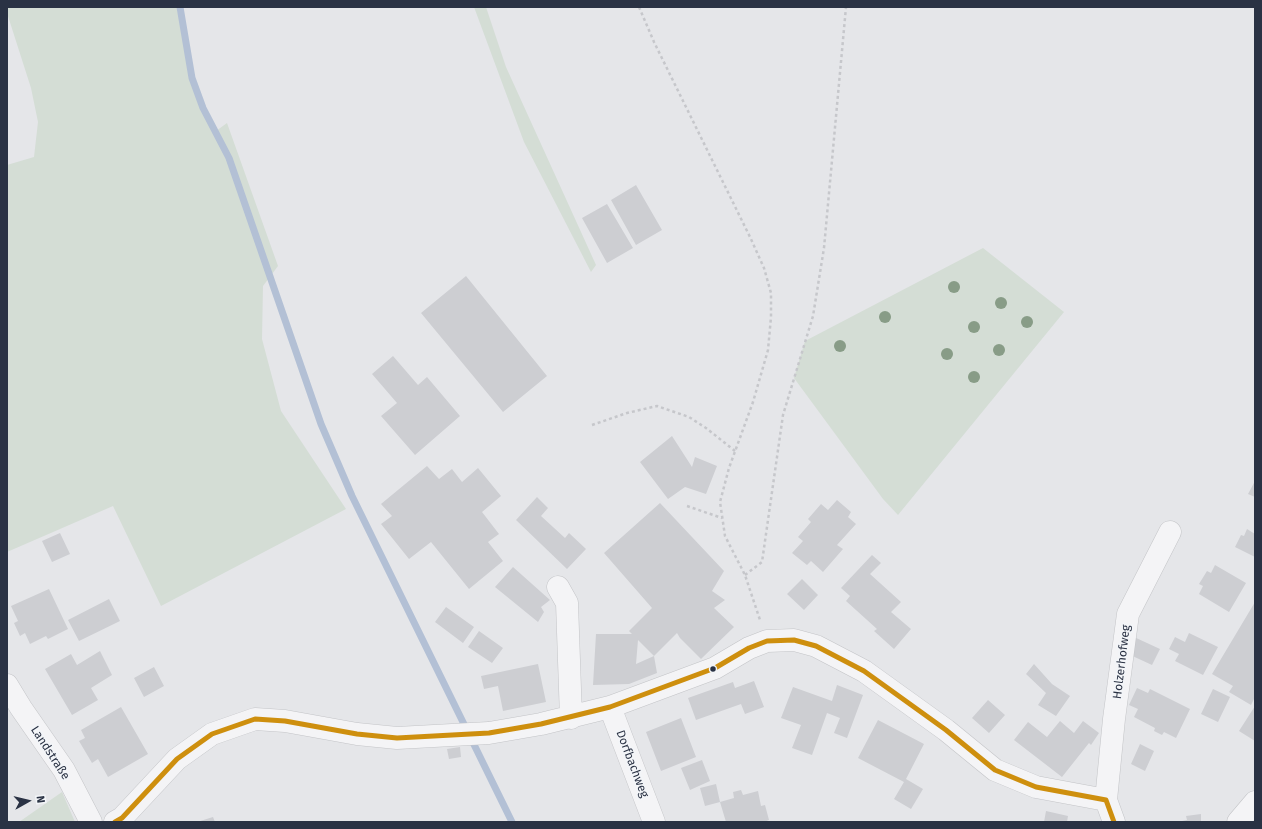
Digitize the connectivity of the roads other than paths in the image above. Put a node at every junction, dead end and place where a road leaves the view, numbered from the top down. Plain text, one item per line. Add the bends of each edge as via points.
1 (1170, 532) dead end
2 (558, 587) dead end
3 (7, 685) edge
4 (610, 707) junction
5 (571, 718) junction
6 (1106, 800) junction
7 (1255, 802) edge
8 (91, 822) edge
9 (115, 822) edge
10 (654, 822) edge
11 (1114, 822) edge
12 (1238, 822) edge

1 - 6 street, Holzerhofweg via 1128,614
2 - 5 street via 567,603
3 - 8 street, Landstraße via 64,770
4 - 5 street
4 - 6 street via 715,668 749,648 767,641 794,640 816,646 864,671 946,730 995,770 1036,787
4 - 10 street, Dorfbachweg
5 - 9 street via 489,733 396,738 285,721 255,719 212,734 177,759 122,818
6 - 11 street
7 - 12 street

